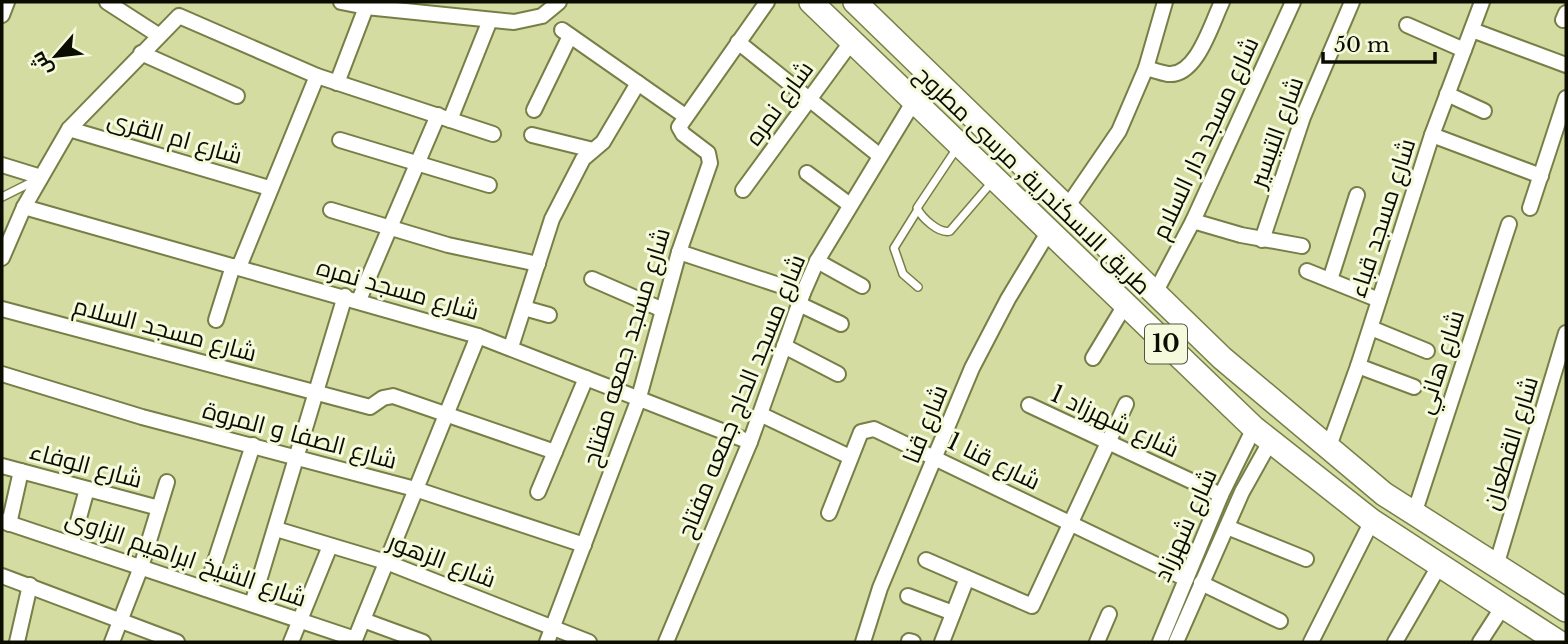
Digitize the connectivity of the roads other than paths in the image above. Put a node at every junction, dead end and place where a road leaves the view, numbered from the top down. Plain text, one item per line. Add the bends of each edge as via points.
1 (6, 2) edge
2 (107, 2) edge
3 (341, 2) edge
4 (559, 2) edge
5 (767, 2) edge
6 (811, 2) edge
7 (1165, 2) edge
8 (1222, 2) edge
9 (1293, 2) edge
10 (1352, 2) edge
11 (1481, 2) edge
12 (367, 5) edge
13 (863, 5) edge
14 (2, 15) edge
15 (489, 20) junction
16 (1407, 25) dead end
17 (1472, 30) junction
18 (158, 35) junction
19 (852, 41) junction
20 (738, 42) junction
21 (1464, 50) junction
22 (141, 53) junction
23 (1566, 65) edge
24 (1146, 68) junction
25 (317, 76) junction
26 (337, 83) junction
27 (638, 83) junction
28 (1447, 94) junction
29 (236, 96) dead end
30 (1566, 98) edge
31 (810, 100) junction
32 (914, 101) junction
33 (534, 110) dead end
34 (1484, 111) dead end
35 (685, 116) junction
36 (444, 117) junction
37 (69, 129) junction
38 (493, 134) dead end
39 (532, 135) dead end
40 (1432, 135) junction
41 (340, 141) dead end
42 (959, 144) junction
43 (593, 150) junction
44 (880, 156) junction
45 (418, 164) junction
46 (2, 165) edge
47 (807, 173) dead end
48 (1541, 176) junction
49 (41, 177) junction
50 (995, 179) junction
51 (489, 185) dead end
52 (270, 188) junction
53 (743, 190) dead end
54 (1357, 195) dead end
55 (2, 197) edge
56 (850, 205) junction
57 (24, 207) junction
58 (1067, 208) junction
59 (1530, 208) dead end
60 (331, 210) dead end
61 (917, 211) junction
62 (1193, 221) junction
63 (1509, 224) dead end
64 (389, 229) junction
65 (1049, 232) junction
66 (1262, 240) junction
67 (1302, 246) dead end
68 (679, 252) junction
69 (2, 258) edge
70 (817, 261) junction
71 (538, 264) junction
72 (236, 267) junction
73 (1307, 271) dead end
74 (592, 279) dead end
75 (1330, 280) junction
76 (862, 286) dead end
77 (918, 287) dead end
78 (1155, 293) junction
79 (352, 298) junction
80 (801, 298) junction
81 (1380, 300) junction
82 (1125, 305) junction
83 (524, 308) junction
84 (2, 309) edge
85 (663, 310) junction
86 (549, 315) dead end
87 (216, 320) dead end
88 (841, 324) dead end
89 (1371, 328) junction
90 (1566, 333) edge
91 (478, 336) junction
92 (784, 346) junction
93 (511, 347) junction
94 (1427, 351) dead end
95 (1093, 358) dead end
96 (1358, 366) junction
97 (2, 374) edge
98 (838, 374) dead end
99 (586, 378) junction
100 (1414, 387) dead end
101 (317, 391) junction
102 (638, 401) junction
103 (1126, 404) dead end
104 (1029, 405) dead end
105 (446, 413) junction
106 (760, 414) junction
107 (1262, 435) junction
108 (750, 442) junction
109 (1108, 442) junction
110 (253, 445) junction
111 (1328, 449) junction
112 (555, 452) junction
113 (298, 457) junction
114 (850, 457) junction
115 (936, 458) junction
116 (2, 466) edge
117 (22, 471) junction
118 (167, 482) dead end
119 (415, 488) junction
120 (87, 489) junction
121 (538, 492) dead end
122 (1221, 495) junction
123 (159, 508) junction
124 (829, 513) dead end
125 (1414, 514) junction
126 (1372, 521) junction
127 (6, 522) edge
128 (1070, 522) junction
129 (1227, 527) junction
130 (276, 529) junction
131 (72, 543) junction
132 (584, 545) junction
133 (330, 546) junction
134 (1306, 559) dead end
135 (926, 560) dead end
136 (386, 562) junction
137 (141, 566) junction
138 (1439, 566) junction
139 (1496, 566) junction
140 (2, 576) edge
141 (967, 578) junction
142 (1186, 579) junction
143 (1201, 583) junction
144 (30, 585) junction
145 (206, 589) junction
146 (908, 596) dead end
147 (252, 604) junction
148 (1502, 608) junction
149 (1566, 610) edge
150 (953, 613) junction
151 (1109, 614) dead end
152 (300, 620) junction
153 (363, 620) junction
154 (120, 621) junction
155 (1280, 621) dead end
156 (553, 628) junction
157 (1566, 635) edge
158 (355, 640) edge
159 (17, 642) edge
160 (112, 642) edge
161 (177, 642) edge
162 (291, 642) edge
163 (423, 642) edge
164 (547, 642) edge
165 (589, 642) edge
166 (666, 642) edge
167 (863, 642) edge
168 (942, 642) edge
169 (1097, 642) edge
170 (1160, 642) edge
171 (1176, 642) edge
172 (1311, 642) edge
173 (1395, 642) edge
174 (1480, 642) edge
175 (1560, 642) edge

1 - 14 street
2 - 18 street
3 - 12 street
4 - 15 street via 542,16 514,22
5 - 20 street
6 - 19 main road, طريق الاسكندرية, مرسى مطروح / 10
7 - 24 street
8 - 24 street via 1197,57 1186,68 1168,74
9 - 62 street, شارع مسجد دار السلام
10 - 66 street, شارع التيسير via 1303,117
11 - 17 street, شارع مسجد قباء
12 - 15 street
12 - 26 street
13 - 58 main road, طريق الاسكندرية, مرسى مطروح / 10
15 - 36 street
16 - 21 street
17 - 21 street, شارع مسجد قباء
17 - 23 street
18 - 22 street
18 - 25 street via 174,18 184,16
19 - 31 street, شارع نمره
19 - 32 main road, طريق الاسكندرية, مرسى مطروح / 10
20 - 31 street
20 - 35 street
21 - 28 street, شارع مسجد قباء
22 - 29 street
22 - 37 street
24 - 58 street via 1119,131
25 - 26 street
25 - 52 street
26 - 36 street
27 - 33 street via 566,33
27 - 35 street
27 - 43 street via 603,142
28 - 34 street
28 - 40 street, شارع مسجد قباء
30 - 48 street
31 - 44 street
31 - 53 street, شارع نمره
32 - 42 main road, طريق الاسكندرية, مرسى مطروح / 10
32 - 44 street, شارع مسجد الحاج جمعه مفتاح
35 - 68 street, شارع مسجد جمعه مفتاح via 680,131 710,157
36 - 38 street
36 - 45 street
37 - 49 street
37 - 52 street, شارع ام القرى
39 - 43 street
40 - 48 street
40 - 81 street, شارع مسجد قباء
41 - 45 street
42 - 50 main road, طريق الاسكندرية, مرسى مطروح / 10
42 - 61 lane
43 - 71 street via 583,159 552,219
44 - 56 street, شارع مسجد الحاج جمعه مفتاح
45 - 51 street
45 - 64 street
46 - 49 street
47 - 56 street
48 - 59 street
49 - 55 lane
49 - 57 street
50 - 61 lane via 950,232 941,231
50 - 65 main road, طريق الاسكندرية, مرسى مطروح / 10
52 - 72 street
54 - 75 street
56 - 70 street, شارع مسجد الحاج جمعه مفتاح
57 - 69 street
57 - 72 street, شارع مسجد نمره
58 - 78 main road, طريق الاسكندرية, مرسى مطروح / 10
60 - 64 street
61 - 77 lane via 894,248 903,274
62 - 66 street
62 - 78 street, شارع مسجد دار السلام
63 - 125 street, شارع هاني
64 - 71 street
64 - 79 street
65 - 82 main road, طريق الاسكندرية, مرسى مطروح / 10
65 - 115 street, شارع قنا via 989,333
66 - 67 street
68 - 80 street
68 - 85 street, شارع مسجد جمعه مفتاح
70 - 76 street
70 - 80 street, شارع مسجد الحاج جمعه مفتاح
71 - 83 street
72 - 79 street, شارع مسجد نمره
72 - 87 street
73 - 75 street
74 - 85 street
75 - 81 street
78 - 111 main road, طريق الاسكندرية, مرسى مطروح / 10
79 - 91 street, شارع مسجد نمره
79 - 101 street
80 - 88 street
80 - 92 street, شارع مسجد الحاج جمعه مفتاح
81 - 89 street, شارع مسجد قباء
82 - 95 street
82 - 107 main road, طريق الاسكندرية, مرسى مطروح / 10
83 - 86 street
83 - 93 street
84 - 101 street, شارع مسجد السلام
85 - 102 street, شارع مسجد جمعه مفتاح
89 - 94 street
89 - 96 street, شارع مسجد قباء
90 - 139 street, شارع القطعان
91 - 93 street, شارع مسجد نمره
91 - 105 street
92 - 98 street
92 - 106 street, شارع مسجد الحاج جمعه مفتاح
93 - 99 street, شارع مسجد نمره
96 - 100 street
96 - 111 street, شارع مسجد قباء
97 - 110 street, شارع الصفا و المروة
99 - 102 street, شارع مسجد نمره
99 - 112 street
101 - 105 street, شارع مسجد السلام via 370,407 393,396
101 - 113 street
102 - 108 street, شارع مسجد نمره
102 - 132 street, شارع مسجد جمعه مفتاح
103 - 109 street
104 - 109 street, شارع شهرزاد 1
105 - 112 street, شارع مسجد السلام
105 - 119 street
106 - 108 street, شارع مسجد الحاج جمعه مفتاح
106 - 114 street
107 - 122 street, شارع شهرزاد
107 - 126 main road, طريق الاسكندرية, مرسى مطروح / 10
107 - 129 street, شارع شهرزاد
108 - 166 street, شارع مسجد الحاج جمعه مفتاح
109 - 122 street, شارع شهرزاد 1
109 - 128 street
110 - 113 street, شارع الصفا و المروة
110 - 145 street
111 - 125 main road, طريق الاسكندرية, مرسى مطروح / 10
112 - 121 street
113 - 119 street, شارع الصفا و المروة
113 - 130 street
114 - 115 street, شارع قنا 1 via 861,432 874,429
114 - 124 street, شارع قنا 1
115 - 128 street, شارع قنا 1
115 - 167 street, شارع قنا via 880,589
116 - 117 street, شارع الوفاء
117 - 120 street, شارع الوفاء
117 - 127 street
118 - 123 street
119 - 132 street, شارع الصفا و المروة
119 - 136 street
120 - 123 street, شارع الوفاء
120 - 131 street
122 - 142 street, شارع شهرزاد
123 - 137 street
125 - 139 main road, طريق الاسكندرية, مرسى مطروح / 10
126 - 138 main road, طريق الاسكندرية, مرسى مطروح / 10
126 - 172 street
127 - 131 street, شارع الشيخ ابراهيم الزاوى
128 - 141 street via 1032,606
128 - 142 street, شارع قنا 1
129 - 134 street
129 - 143 street, شارع شهرزاد
130 - 133 street, شارع الزهور
130 - 147 street
131 - 137 street, شارع الشيخ ابراهيم الزاوى
132 - 156 street, شارع مسجد جمعه مفتاح
133 - 136 street, شارع الزهور
133 - 152 street
135 - 141 street
136 - 153 street
136 - 156 street, شارع الزهور
137 - 145 street, شارع الشيخ ابراهيم الزاوى
137 - 154 street
138 - 148 main road, طريق الاسكندرية, مرسى مطروح / 10
138 - 173 street
139 - 149 main road, طريق الاسكندرية, مرسى مطروح / 10
140 - 144 street
141 - 150 street
142 - 170 street, شارع شهرزاد
143 - 155 street
143 - 171 street, شارع شهرزاد
144 - 154 street
144 - 159 street
145 - 147 street, شارع الشيخ ابراهيم الزاوى
146 - 150 street
147 - 152 street, شارع الشيخ ابراهيم الزاوى
148 - 174 street
148 - 175 main road, طريق الاسكندرية, مرسى مطروح / 10
150 - 168 street
151 - 169 street
152 - 158 street, شارع الشيخ ابراهيم الزاوى
152 - 162 street
153 - 158 street
153 - 163 street
154 - 160 street
154 - 161 street
156 - 164 street, شارع مسجد جمعه مفتاح
156 - 165 street, شارع الزهور
157 - 175 street

